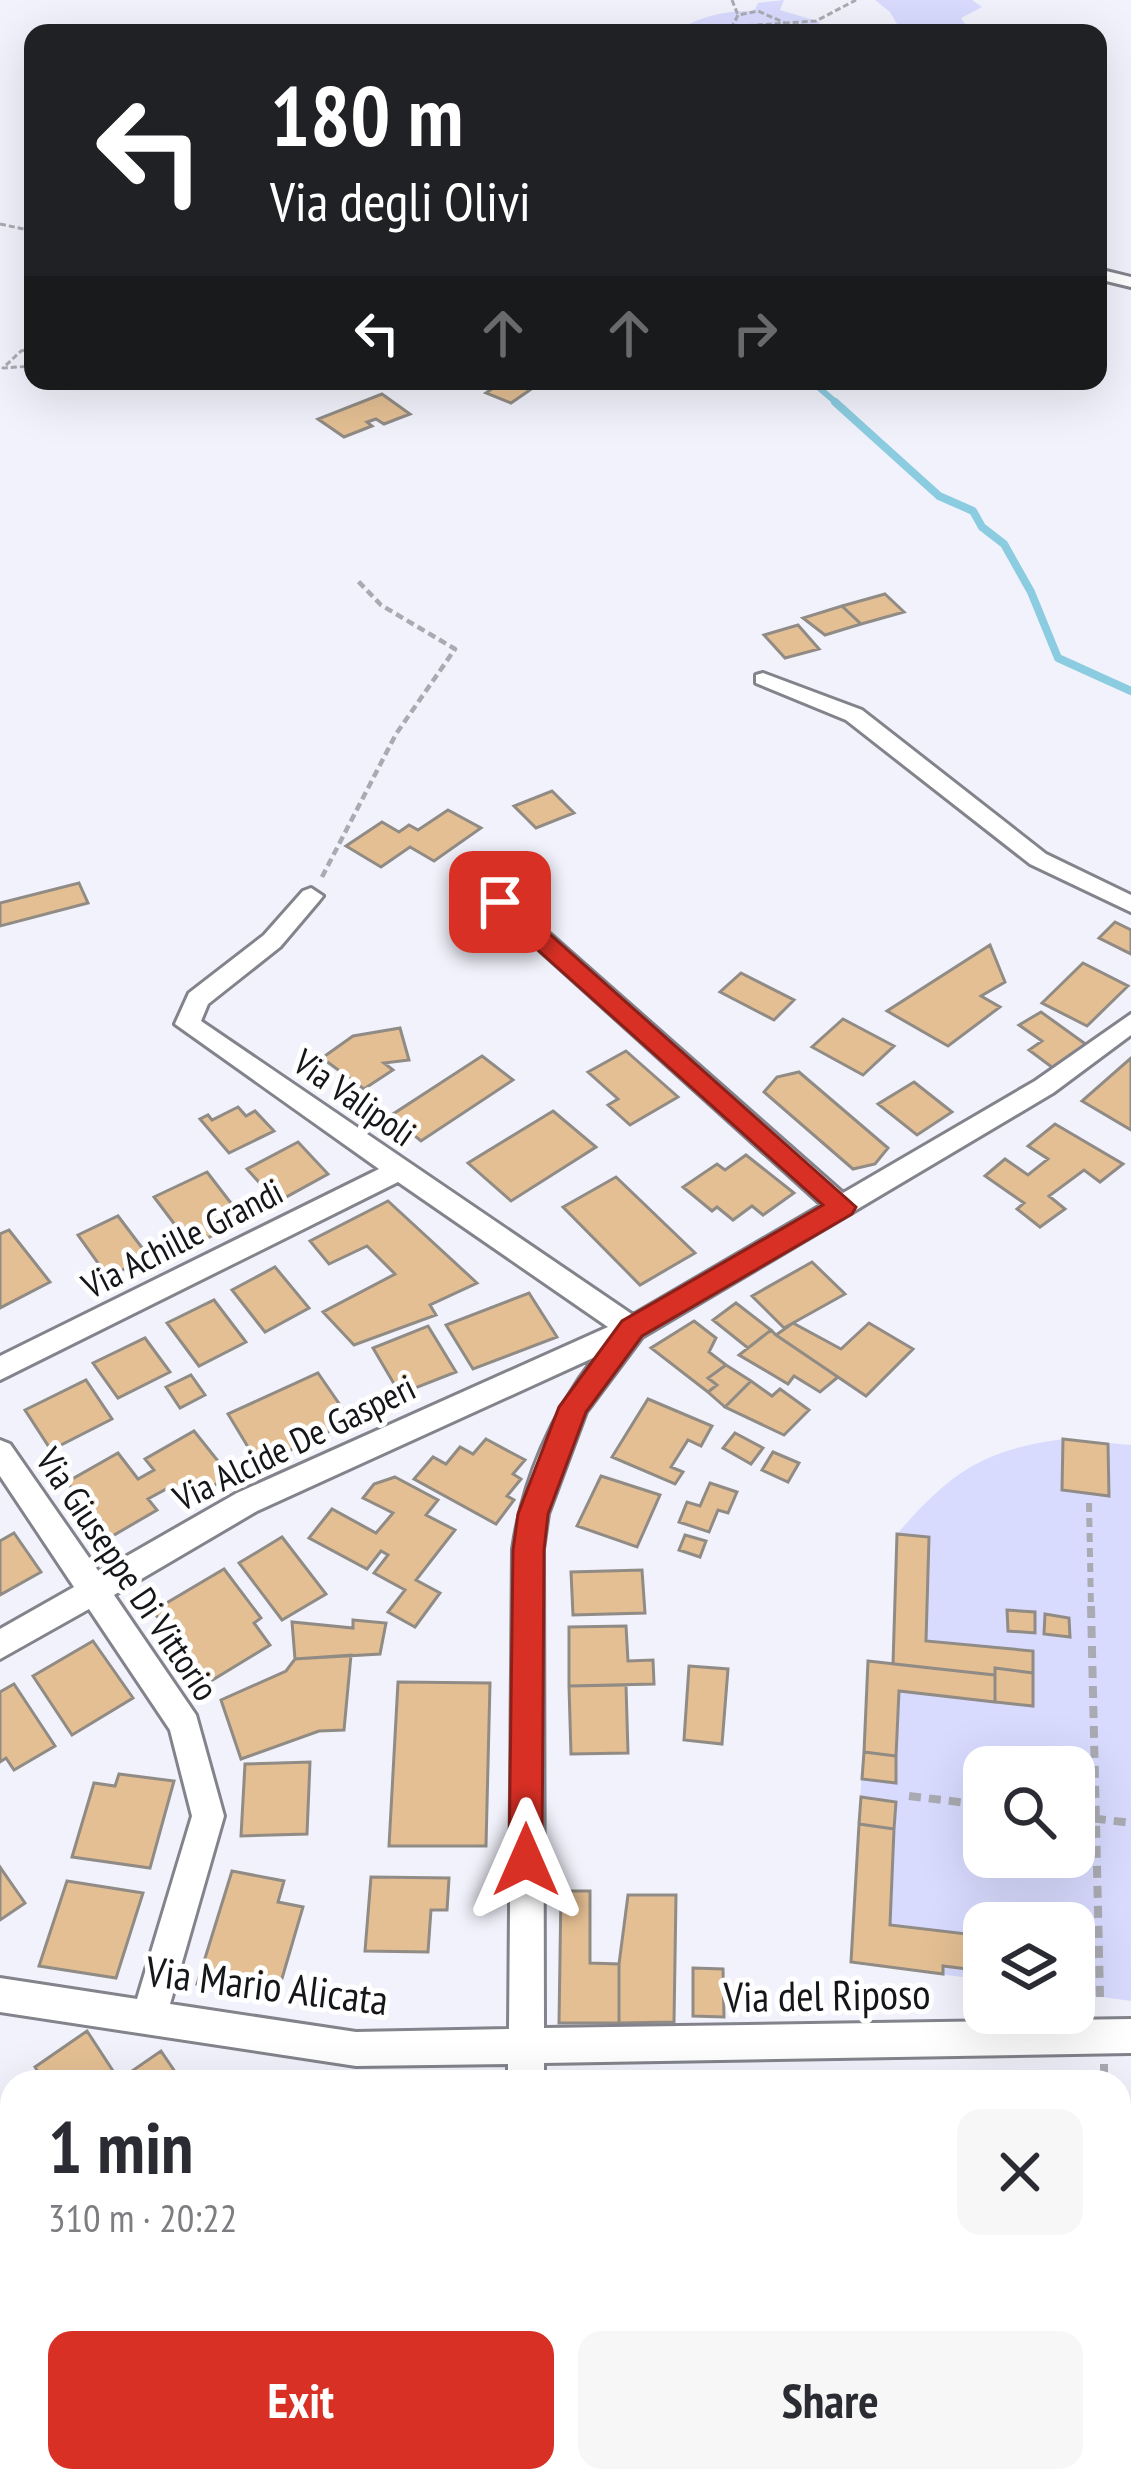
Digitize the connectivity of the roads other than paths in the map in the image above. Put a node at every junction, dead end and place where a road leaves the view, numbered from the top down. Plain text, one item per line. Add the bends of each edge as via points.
1 (763, 679) dead end
2 (311, 896) road end
3 (500, 902) dead end
4 (1131, 904) edge
5 (1130, 1025) edge
6 (397, 1171) junction
7 (842, 1207) junction
8 (632, 1329) junction
9 (0, 1369) edge
10 (0, 1452) edge
11 (95, 1588) junction
12 (0, 1645) edge
13 (0, 1995) edge
14 (149, 2016) junction
15 (1131, 2036) edge
16 (525, 2044) junction
17 (526, 2070) edge

1 - 4 street via 854,715 1038,859
2 - 6 street, Via Valipoli via 272,941 198,999 187,1024
3 - 7 street
5 - 7 street, Via Alcide De Gasperi via 1044,1087
6 - 8 street, Via Valipoli
6 - 9 street, Via Achille Grandi
7 - 8 street, Via Alcide De Gasperi
8 - 11 street, Via Alcide De Gasperi via 247,1502
8 - 16 street via 573,1407 531,1532
10 - 11 street, Via Giuseppe Di Vittorio
11 - 12 street, Via Alcide De Gasperi
11 - 14 street, Via Giuseppe Di Vittorio via 185,1725 208,1816
13 - 14 street, Via Mario Alicata
14 - 16 street, Via Mario Alicata via 356,2049
15 - 16 street, Via del Riposo
16 - 17 street

